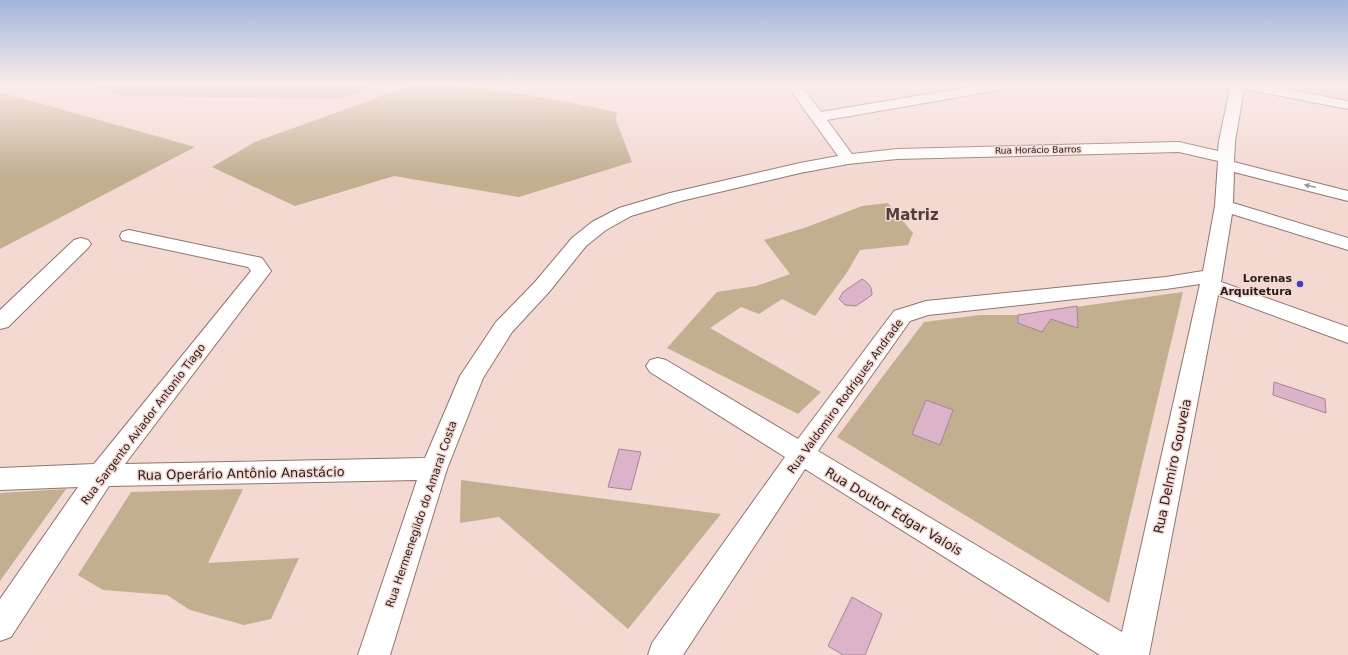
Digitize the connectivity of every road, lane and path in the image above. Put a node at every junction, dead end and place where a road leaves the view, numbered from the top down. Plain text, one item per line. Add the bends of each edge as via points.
1 (816, 115) edge
2 (832, 115) edge
3 (1233, 115) edge
4 (818, 117) junction
5 (1227, 155) junction
6 (848, 159) junction
7 (1348, 196) edge
8 (1224, 206) junction
9 (129, 236) dead end
10 (81, 244) dead end
11 (1348, 244) edge
12 (1211, 281) junction
13 (0, 322) edge
14 (1348, 335) edge
15 (658, 366) dead end
16 (801, 454) junction
17 (434, 469) junction
18 (101, 475) junction
19 (0, 479) edge
20 (0, 626) edge
21 (374, 655) edge
22 (664, 655) edge
23 (1131, 655) edge

1 - 4 street
2 - 4 street
3 - 5 street, Rua Delmiro Gouveia
4 - 6 street
5 - 6 street, Rua Horácio Barros via 1179,147 916,153
7 -> 5 street, Rua Horácio Barros
5 - 8 street, Rua Delmiro Gouveia
6 - 17 street, Rua Hermenegildo do Amaral Costa via 676,197 625,212 599,226 579,242 542,287 504,327 472,376
8 - 11 street
8 - 12 street, Rua Delmiro Gouveia
9 - 18 street, Rua Sargento Aviador Antonio Tiago via 255,262 261,271
10 - 13 street
12 - 14 street
12 - 16 street, Rua Valdomiro Rodrigues Andrade via 1166,283 926,308 902,316
12 - 23 street, Rua Delmiro Gouveia
15 - 16 street, Rua Doutor Edgar Valois
16 - 22 street, Rua Valdomiro Rodrigues Andrade
16 - 23 street, Rua Doutor Edgar Valois
17 - 18 street, Rua Operário Antônio Anastácio
17 - 21 street, Rua Hermenegildo do Amaral Costa
18 - 19 street, Rua Operário Antônio Anastácio
18 - 20 street, Rua Sargento Aviador Antonio Tiago

